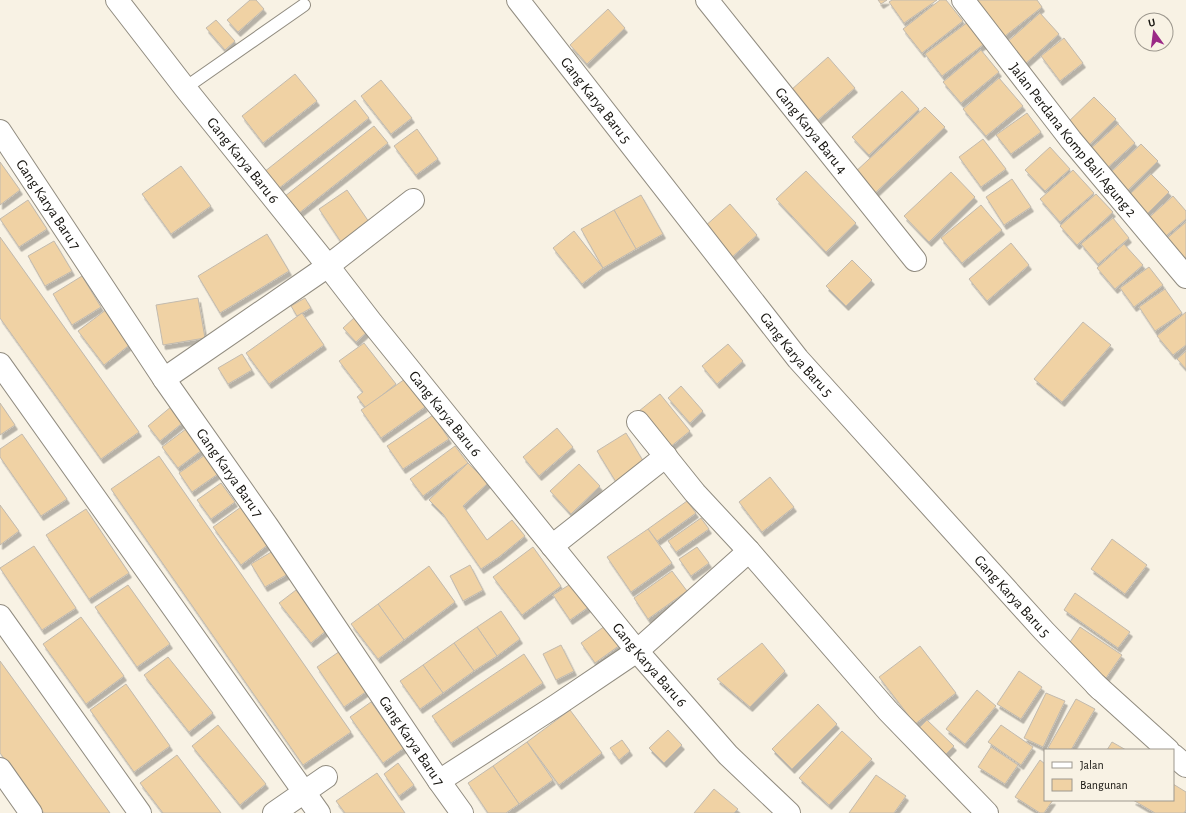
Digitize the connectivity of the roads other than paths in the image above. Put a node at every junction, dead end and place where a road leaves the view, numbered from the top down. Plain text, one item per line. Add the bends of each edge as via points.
1 (117, 0) edge
2 (518, 0) edge
3 (707, 0) edge
4 (963, 0) edge
5 (304, 5) dead end
6 (185, 88) junction
7 (0, 130) edge
8 (413, 200) dead end
9 (915, 260) dead end
10 (328, 266) junction
11 (1186, 277) edge
12 (0, 364) edge
13 (164, 378) junction
14 (638, 422) dead end
15 (666, 456) junction
16 (552, 546) junction
17 (749, 551) junction
18 (0, 616) edge
19 (636, 651) junction
20 (1167, 749) edge
21 (1174, 756) edge
22 (1186, 766) edge
23 (0, 769) edge
24 (326, 776) dead end
25 (439, 781) junction
26 (304, 792) junction
27 (31, 813) edge
28 (140, 813) edge
29 (274, 813) edge
30 (319, 813) edge
31 (462, 813) edge
32 (789, 813) edge
33 (987, 813) edge

1 - 6 street, Gang Karya Baru 6
2 - 20 street, Gang Karya Baru 5 via 798,359 1044,631 1098,687
3 - 9 street, Gang Karya Baru 4
4 - 11 street, Jalan Perdana Komp Bali Agung 2 via 1071,140
5 - 6 lane
6 - 10 street, Gang Karya Baru 6
7 - 13 street, Gang Karya Baru 7
8 - 10 street
10 - 13 street
10 - 16 street, Gang Karya Baru 6
12 - 26 street
13 - 25 street, Gang Karya Baru 7
14 - 15 street
15 - 16 street
15 - 17 street
16 - 19 street, Gang Karya Baru 6
17 - 19 street
17 - 33 street via 888,711
18 - 28 street
19 - 25 street
19 - 32 street, Gang Karya Baru 6 via 728,755
21 - 22 street
23 - 27 street
24 - 26 street
25 - 31 street, Gang Karya Baru 7
26 - 29 street
26 - 30 street

